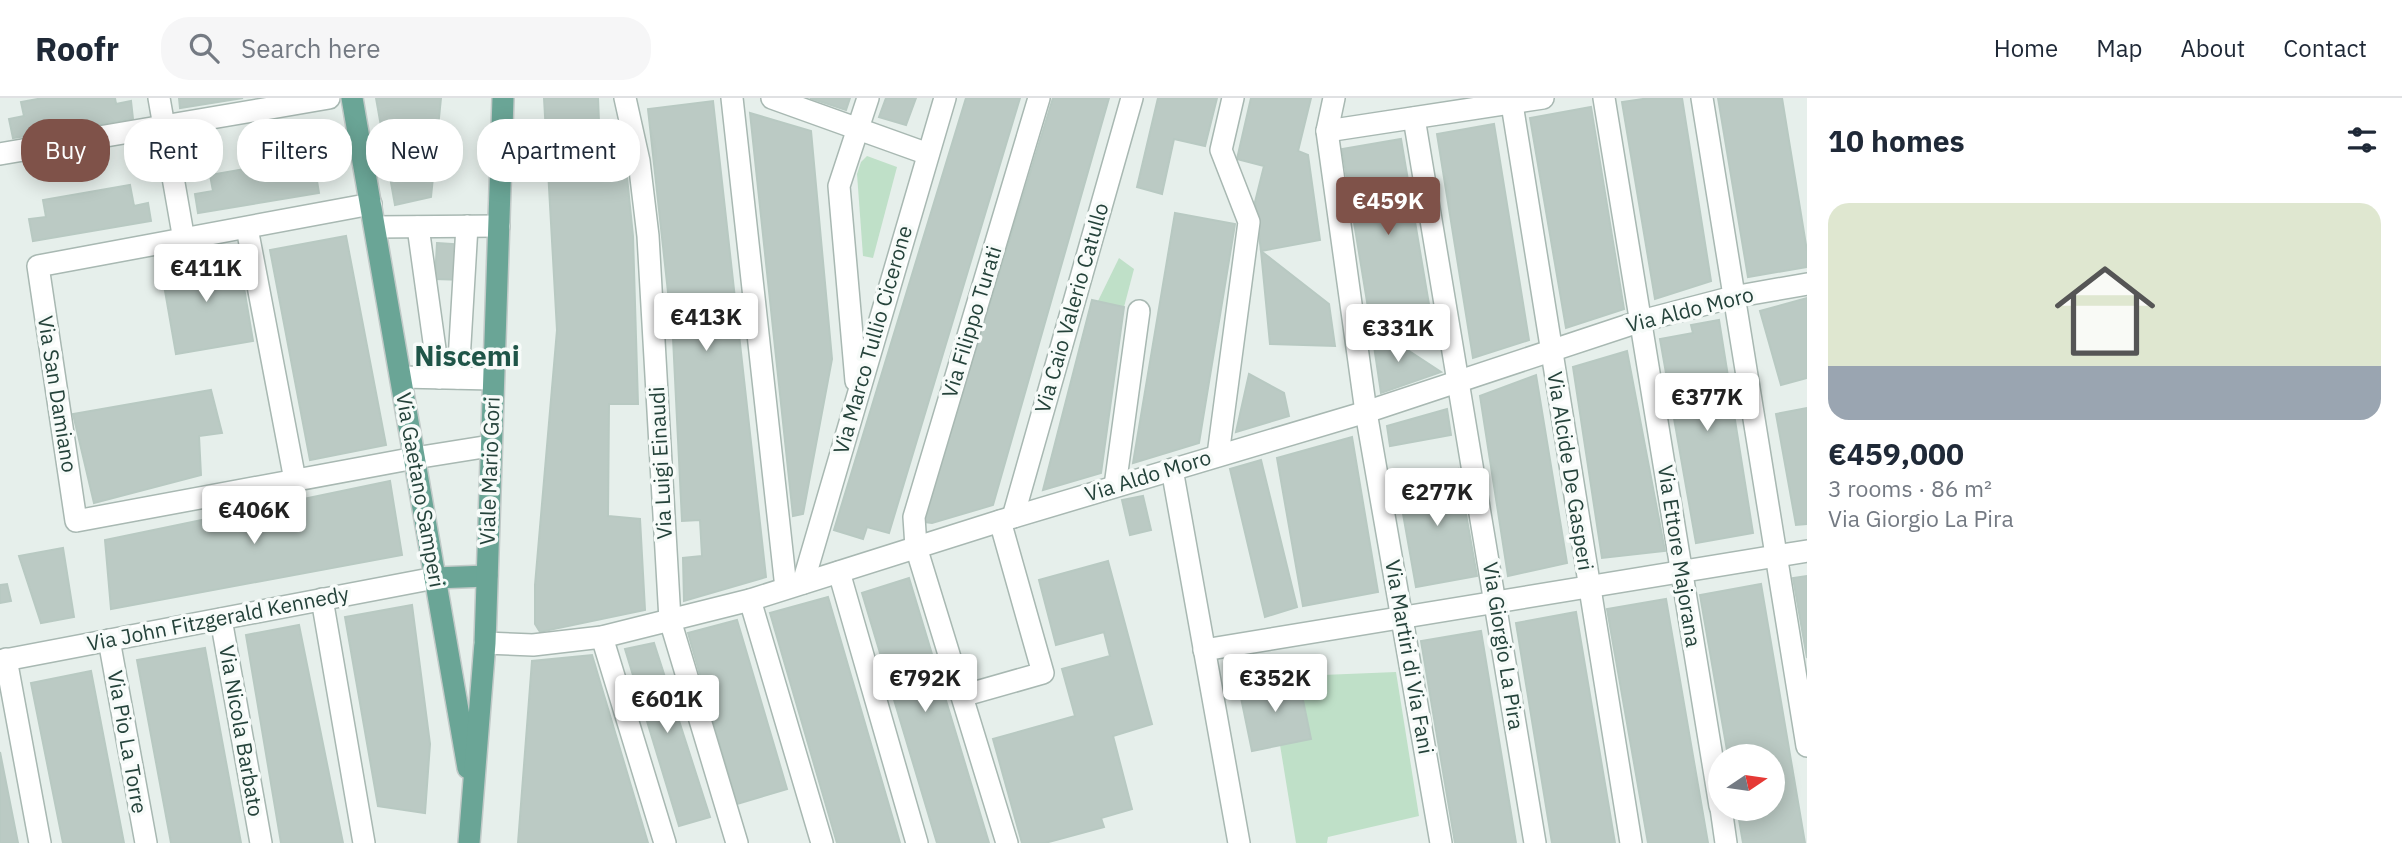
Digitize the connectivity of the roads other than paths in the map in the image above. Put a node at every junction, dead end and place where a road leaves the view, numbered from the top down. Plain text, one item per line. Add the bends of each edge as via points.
1 (159, 98) edge
2 (329, 98) edge
3 (352, 98) edge
4 (503, 98) edge
5 (625, 98) edge
6 (732, 98) edge
7 (772, 98) edge
8 (868, 98) edge
9 (945, 98) edge
10 (1039, 98) edge
11 (1132, 98) edge
12 (1233, 98) edge
13 (1334, 98) edge
14 (1347, 98) edge
15 (1543, 98) edge
16 (1604, 98) edge
17 (1702, 98) edge
18 (1511, 100) edge
19 (1414, 118) junction
20 (163, 119) edge
21 (210, 119) edge
22 (858, 128) junction
23 (1327, 131) junction
24 (124, 133) edge
25 (0, 153) edge
26 (928, 154) junction
27 (174, 182) edge
28 (371, 204) junction
29 (467, 226) junction
30 (499, 226) junction
31 (375, 227) junction
32 (418, 227) junction
33 (247, 228) junction
34 (184, 240) junction
35 (1807, 284) edge
36 (1733, 297) junction
37 (1139, 311) dead end
38 (1641, 321) junction
39 (1551, 350) junction
40 (401, 377) junction
41 (448, 378) junction
42 (492, 380) junction
43 (1458, 380) junction
44 (857, 396) junction
45 (1366, 412) junction
46 (490, 446) junction
47 (1219, 455) junction
48 (415, 458) junction
49 (1172, 469) junction
50 (295, 480) junction
51 (1115, 486) junction
52 (1007, 519) junction
53 (916, 547) junction
54 (1807, 551) edge
55 (1777, 556) junction
56 (838, 572) junction
57 (1682, 572) junction
58 (486, 576) junction
59 (436, 578) junction
60 (794, 585) junction
61 (1589, 587) junction
62 (322, 599) junction
63 (750, 600) junction
64 (1497, 602) junction
65 (1402, 618) junction
66 (221, 619) junction
67 (670, 620) junction
68 (602, 637) junction
69 (109, 640) junction
70 (485, 643) junction
71 (1204, 650) junction
72 (3, 660) edge
73 (962, 696) junction
74 (1710, 744) edge
75 (1807, 746) edge
76 (474, 800) junction
77 (1722, 821) edge
78 (40, 843) edge
79 (146, 843) edge
80 (261, 843) edge
81 (364, 843) edge
82 (469, 843) edge
83 (665, 843) edge
84 (737, 843) edge
85 (822, 843) edge
86 (917, 843) edge
87 (1007, 843) edge
88 (1239, 843) edge
89 (1441, 843) edge
90 (1535, 843) edge
91 (1631, 843) edge
92 (1726, 843) edge

1 - 20 street
2 - 21 street
3 - 28 main road, Via Gaetano Samperi
4 - 30 main road, Viale Mario Gori
5 - 67 street, Via Luigi Einaudi via 648,236
6 - 60 street
7 - 22 street
8 - 22 street
9 - 26 street, Via Marco Tullio Cicerone
10 - 53 street, Via Filippo Turati via 914,517
11 - 52 street, Via Caio Valerio Catullo
12 - 47 street via 1221,150 1249,222
13 - 23 street, Via Martiri di Via Fani
14 - 23 street
15 - 18 street
16 - 38 street, Via Ettore Majorana
17 - 36 street
18 - 19 street
18 - 39 street, Via Alcide De Gasperi
19 - 23 street
19 - 43 street, Via Giorgio La Pira
22 - 26 street
22 - 44 street via 839,186
23 - 45 street, Via Martiri di Via Fani
24 - 25 street
26 - 44 street, Via Marco Tullio Cicerone
27 - 34 street
28 - 31 main road, Via Gaetano Samperi
28 - 33 street
29 - 30 street
29 - 32 street
29 - 41 street
30 - 42 main road, Viale Mario Gori
31 - 32 street
31 - 40 main road, Via Gaetano Samperi
32 - 41 street
33 - 34 street
33 - 50 street
34 - 50 street, Via San Damiano via 38,266 76,521
35 - 36 street, Via Aldo Moro
36 - 38 street, Via Aldo Moro
36 - 55 street
37 - 51 street
38 - 39 street, Via Aldo Moro
38 - 57 street, Via Ettore Majorana
39 - 43 street, Via Aldo Moro
39 - 61 street, Via Alcide De Gasperi
40 - 41 street
40 - 48 main road, Via Gaetano Samperi
41 - 42 street
42 - 46 main road, Viale Mario Gori
43 - 45 street, Via Aldo Moro
43 - 64 street, Via Giorgio La Pira
44 - 60 street, Via Marco Tullio Cicerone
45 - 47 street, Via Aldo Moro
45 - 65 street, Via Martiri di Via Fani
46 - 48 street
46 - 58 main road, Viale Mario Gori
47 - 49 street, Via Aldo Moro
48 - 50 street
48 - 59 main road, Via Gaetano Samperi
49 - 51 street, Via Aldo Moro
49 - 71 street
51 - 52 street, Via Aldo Moro
52 - 53 street, Via Aldo Moro
52 - 73 street via 1043,673
53 - 56 street, Via Aldo Moro
53 - 73 street, Via Filippo Turati
54 - 55 street
55 - 57 street
55 - 75 street
56 - 60 street, Via Aldo Moro
56 - 86 street
57 - 61 street
57 - 74 street, Via Ettore Majorana
58 - 59 main road
58 - 70 main road, Viale Mario Gori
59 - 62 street, Via John Fitzgerald Kennedy
59 - 76 main road, Via Gaetano Samperi
60 - 63 street, Via Aldo Moro
61 - 64 street
61 - 91 street, Via Alcide De Gasperi
62 - 66 street, Via John Fitzgerald Kennedy
62 - 81 street
63 - 67 street, Via Aldo Moro
63 - 85 street
64 - 65 street
64 - 90 street, Via Giorgio La Pira
65 - 71 street
65 - 89 street, Via Martiri di Via Fani
66 - 69 street, Via John Fitzgerald Kennedy
66 - 80 street, Via Nicola Barbato
67 - 68 street, Via Aldo Moro
67 - 84 street, Via Luigi Einaudi
68 - 70 street, Via Aldo Moro via 533,645
68 - 83 street
69 - 72 street, Via John Fitzgerald Kennedy
69 - 79 street, Via Pio La Torre
70 - 76 main road, Viale Mario Gori
71 - 88 street
72 - 78 street
73 - 87 street, Via Filippo Turati
76 - 82 main road, Viale Mario Gori
77 - 92 street, Via Ettore Majorana

